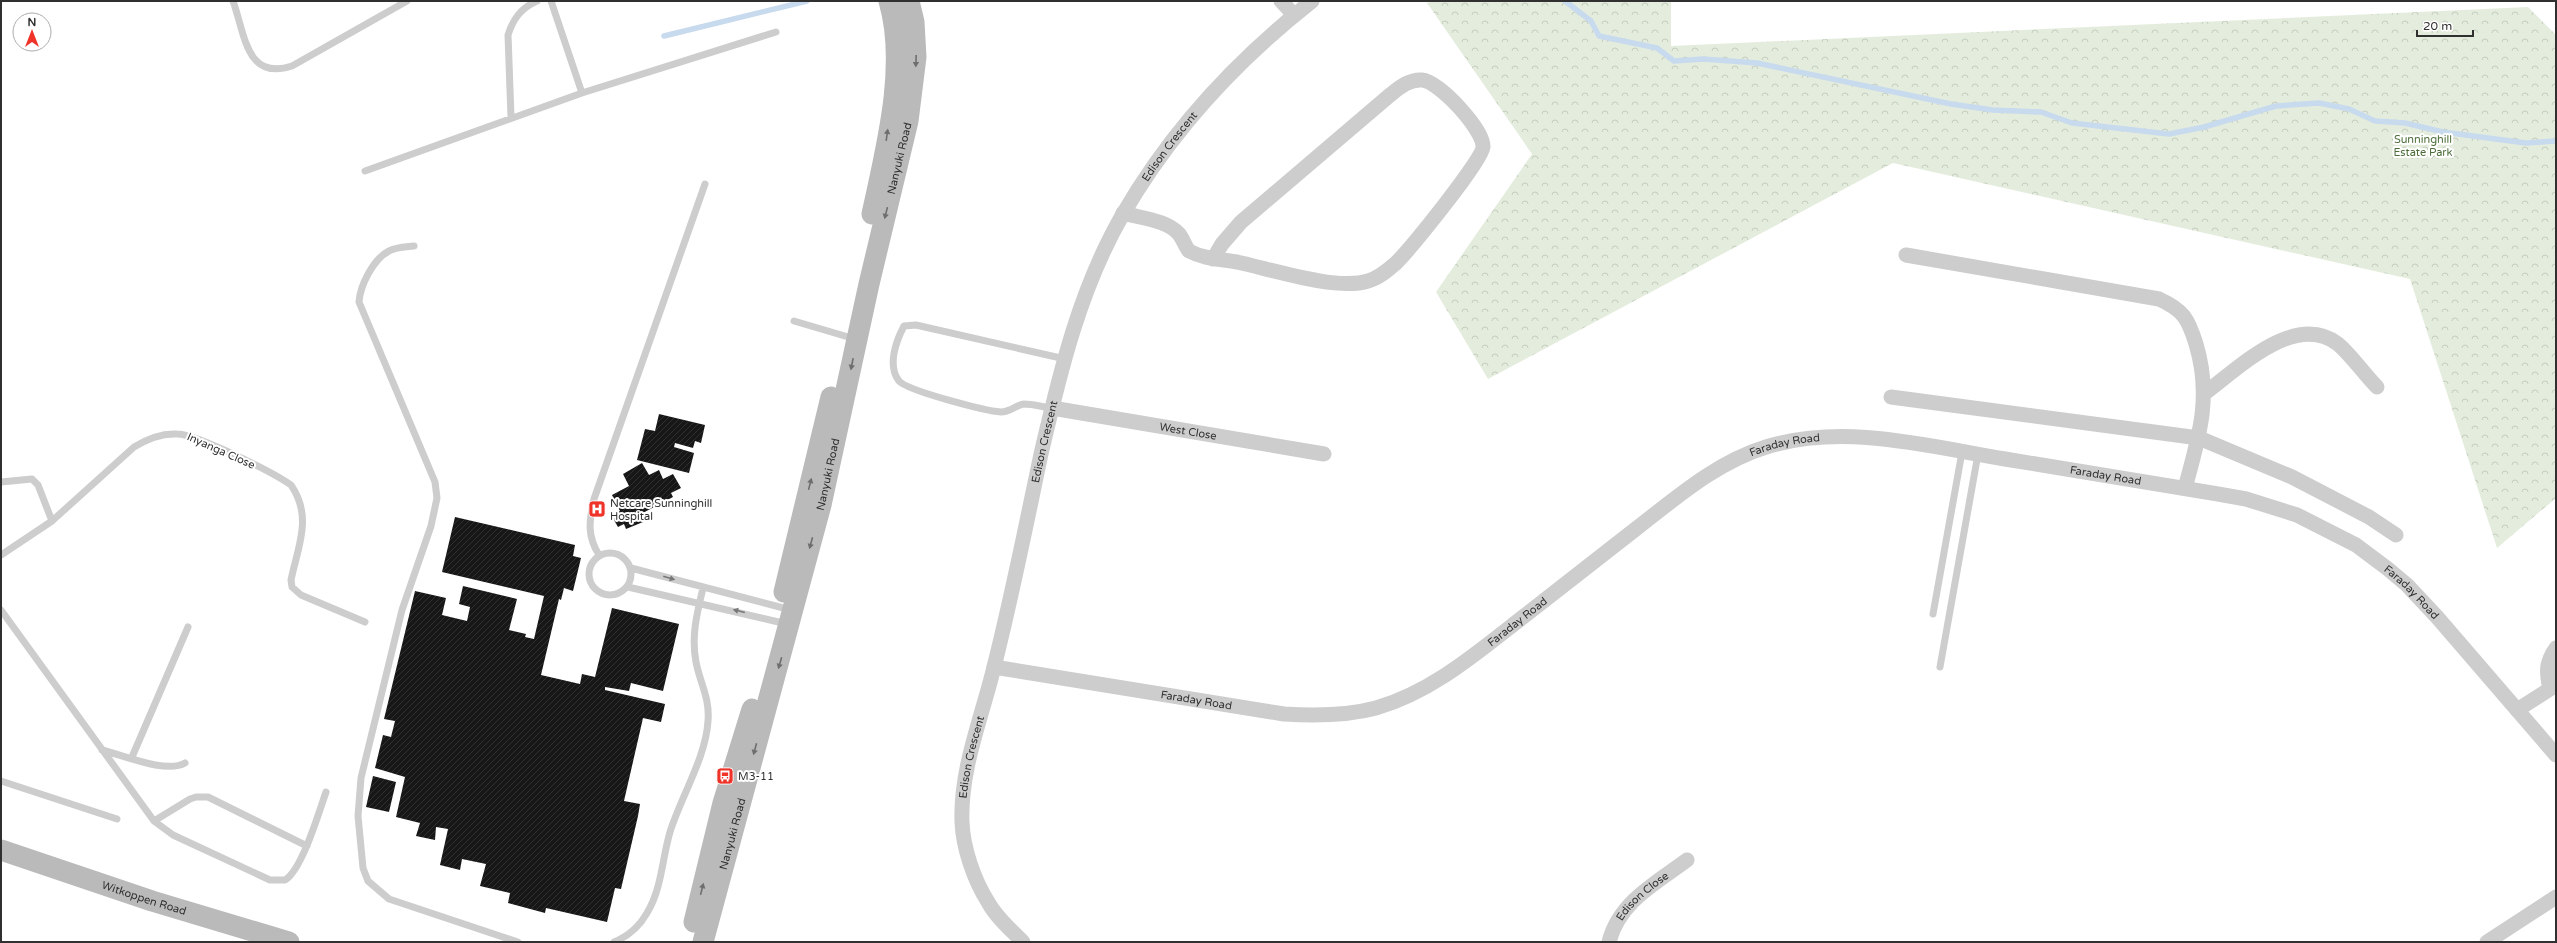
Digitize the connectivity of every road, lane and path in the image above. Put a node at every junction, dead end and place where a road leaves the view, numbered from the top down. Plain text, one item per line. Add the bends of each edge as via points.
1 (233, 1) edge
2 (407, 1) edge
3 (537, 1) edge
4 (551, 1) edge
5 (889, 1) edge
6 (909, 1) edge
7 (1281, 1) edge
8 (1312, 1) edge
9 (1294, 15) junction
10 (776, 32) dead end
11 (582, 93) junction
12 (511, 117) junction
13 (365, 171) dead end
14 (705, 184) dead end
15 (1123, 214) junction
16 (414, 246) dead end
17 (1906, 255) dead end
18 (1213, 259) junction
19 (794, 321) dead end
20 (850, 338) junction
21 (1065, 359) junction
22 (2377, 387) dead end
23 (2205, 393) junction
24 (1891, 396) dead end
25 (1052, 408) junction
26 (2199, 438) junction
27 (1962, 452) junction
28 (1324, 454) dead end
29 (1978, 454) junction
30 (1, 482) edge
31 (2185, 488) junction
32 (52, 521) junction
33 (2396, 534) dead end
34 (1, 556) edge
35 (599, 556) junction
36 (631, 568) junction
37 (628, 587) junction
38 (703, 588) junction
39 (699, 602) junction
40 (1, 610) edge
41 (1933, 614) dead end
42 (785, 616) junction
43 (365, 622) dead end
44 (188, 627) dead end
45 (2556, 648) edge
46 (994, 667) junction
47 (1940, 667) dead end
48 (2553, 693) edge
49 (2517, 710) junction
50 (102, 750) junction
51 (2556, 755) edge
52 (132, 757) junction
53 (185, 762) dead end
54 (1, 781) edge
55 (326, 792) dead end
56 (117, 819) dead end
57 (154, 821) junction
58 (307, 846) junction
59 (1, 850) edge
60 (1687, 860) dead end
61 (2556, 897) edge
62 (289, 942) edge
63 (518, 942) edge
64 (614, 942) edge
65 (689, 942) edge
66 (703, 942) edge
67 (1023, 942) edge
68 (1609, 942) edge
69 (2487, 942) edge

1 - 2 lane via 253,59 263,68 272,70 292,66
3 - 12 lane via 522,10 512,23 508,35
4 - 11 lane
20 -> 5 main road, Nanyuki Road via 895,78 895,32
6 -> 20 main road, Nanyuki Road via 916,42 913,93
7 - 9 street
8 - 9 street, Edison Crescent
9 - 15 street, Edison Crescent via 1223,80 1186,122
10 - 11 lane
11 - 12 lane
12 - 13 lane
14 - 35 lane via 594,499 590,516 590,537
15 - 18 street via 1175,230 1189,251
15 - 21 street, Edison Crescent via 1102,254 1078,312
16 - 63 lane via 394,249 380,258 366,279 359,302 435,482 437,498 425,547 402,610 361,778 358,816 363,868 368,881 389,899
17 - 23 street via 2159,298 2175,306 2184,315 2200,357
18 - 18 street via 1333,282 1368,281 1396,263 1432,220 1481,155 1481,136 1470,120 1431,83 1418,80 1403,85 1241,222
19 - 20 lane
20 - 42 main road, Nanyuki Road
21 - 25 street, Edison Crescent
21 - 25 lane via 916,325 904,326 894,350 895,373 900,382 913,389 1002,412 1023,404
22 - 23 street via 2338,344 2316,335 2300,335 2270,345
23 - 26 street
24 - 26 street
25 - 28 street, West Close
25 - 46 street, Edison Crescent
26 - 31 street
26 - 33 street via 2292,477
27 - 29 street, Faraday Road
27 - 41 lane
27 - 46 street, Faraday Road via 1856,437 1796,441 1749,453 1726,464 1670,501 1475,655 1408,696 1374,708 1314,716 1284,714
29 - 31 street, Faraday Road
29 - 47 lane
30 - 32 lane via 32,479 38,485
31 - 49 street, Faraday Road via 2272,506 2297,515 2356,545 2407,585
32 - 34 lane, Inyanga Close
32 - 43 lane, Inyanga Close via 134,447 146,440 169,434 188,435 291,485 298,495 304,520 303,535 291,580 292,587 301,595
35 - 36 lane via 608,553 618,554 626,559
35 - 37 lane via 590,568 589,579 594,588 609,596 619,594
36 - 37 lane
36 -> 38 lane
37 - 39 lane
38 - 39 lane
38 - 42 lane
42 -> 39 lane
39 - 64 lane via 693,646 709,708 704,741 669,834 656,896 642,922 633,931
40 - 50 lane
65 -> 42 main road, Nanyuki Road via 723,803
42 -> 66 main road, Nanyuki Road
44 - 52 lane
45 - 48 street via 2548,658 2546,672
46 - 67 street, Edison Crescent via 973,742 963,792 962,824 975,874 988,903
48 - 49 street
49 - 51 street, Faraday Road
50 - 52 lane
50 - 57 lane
52 - 53 lane via 167,767 179,766
54 - 56 lane
55 - 58 lane
57 - 58 lane via 196,797 208,797
57 - 58 lane via 173,835 275,880 290,877
59 - 62 main road, Witkoppen Road via 152,901
60 - 68 street, Edison Close via 1634,899 1621,914
61 - 69 street

